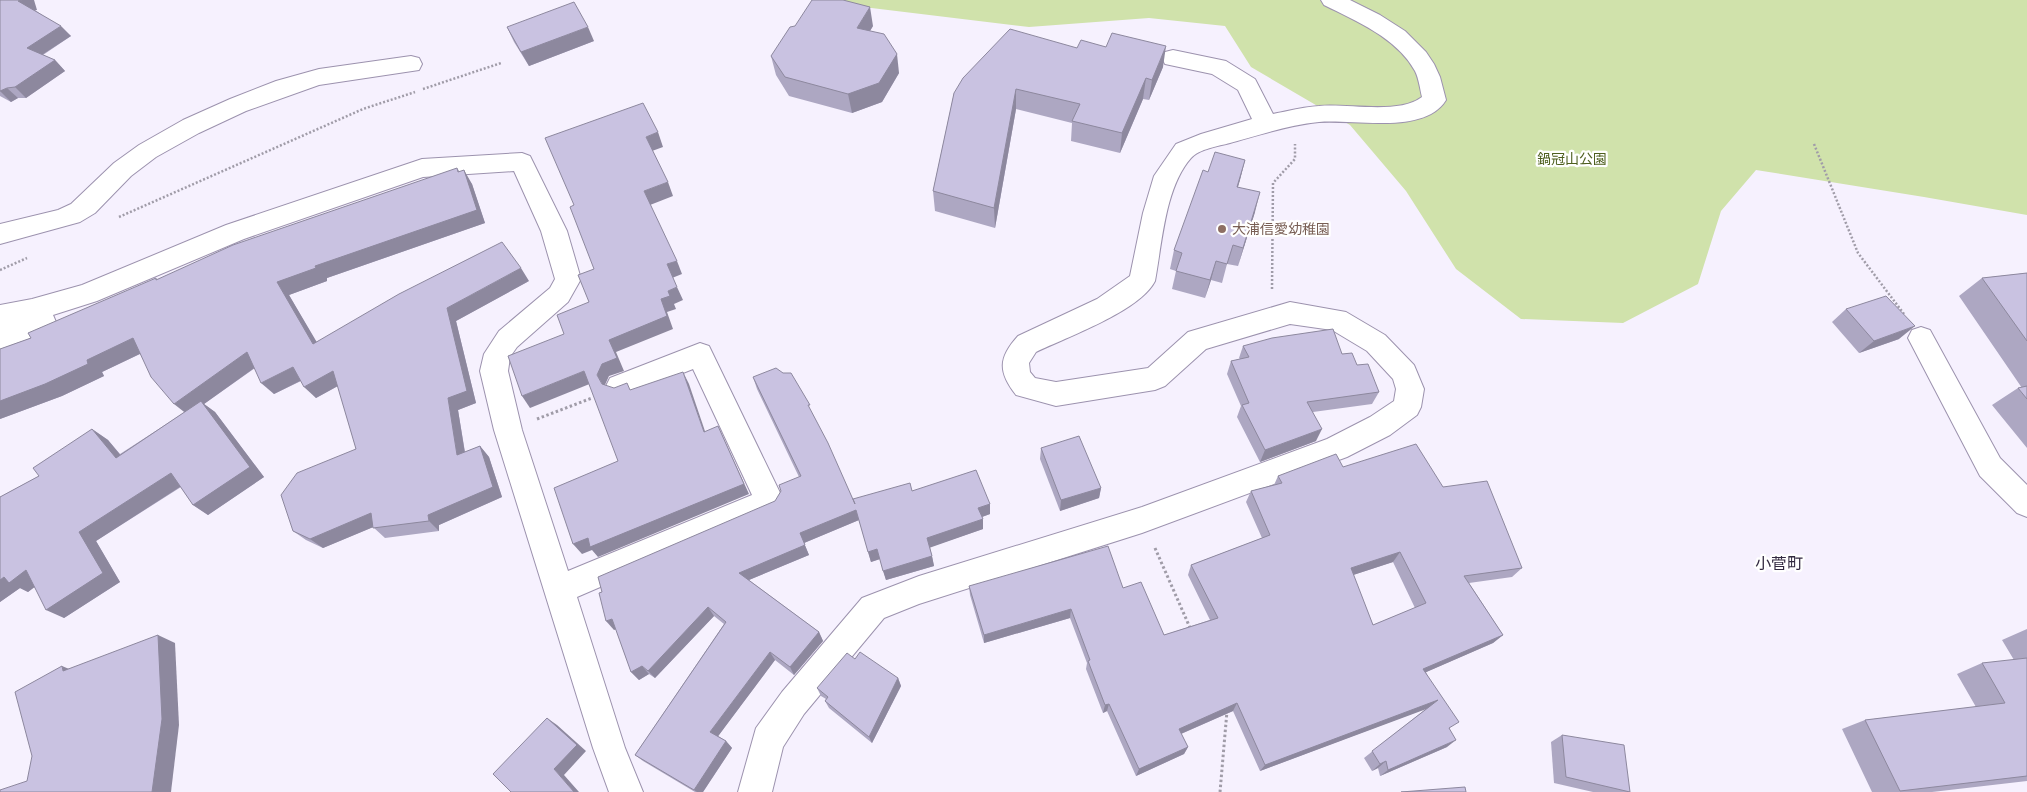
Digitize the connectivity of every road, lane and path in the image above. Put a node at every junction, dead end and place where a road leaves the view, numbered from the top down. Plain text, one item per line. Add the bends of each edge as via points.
1 (1332, 0) edge
2 (1173, 58) dead end
3 (501, 63) dead end
4 (411, 64) dead end
5 (1295, 119) junction
6 (1266, 124) junction
7 (1814, 144) dead end
8 (113, 220) dead end
9 (0, 234) edge
10 (34, 255) dead end
11 (0, 270) edge
12 (135, 272) junction
13 (1273, 279) dead end
14 (0, 316) edge
15 (1921, 338) joint
16 (0, 339) edge
17 (620, 386) joint
18 (508, 430) junction
19 (2027, 504) edge
20 (1142, 520) junction
21 (559, 590) junction
22 (1193, 634) edge
23 (1224, 705) edge
24 (626, 792) edge
25 (755, 792) edge
26 (1220, 792) edge

1 - 5 street via 1384,26 1410,48 1426,71 1434,100 1421,110 1398,114 1319,114
2 - 6 street via 1218,67 1247,85
3 - 8 path via 363,109
4 - 9 street via 306,80 205,120 128,165 79,212
5 - 6 street
5 - 13 path via 1295,158 1273,183
6 - 20 street via 1184,150 1166,176 1142,281 1106,307 1027,344 1015,363 1017,376 1026,387 1056,394 1155,378 1197,340 1290,313 1336,320 1376,343 1404,373 1410,390 1407,407 1380,426 1337,448
7 - 15 path via 1858,253
10 - 11 path
12 - 14 street via 88,294
12 - 16 street via 120,291
12 - 18 street via 235,232 422,168 522,162 554,231 568,279 559,295 508,339 497,354 494,371
15 - 19 street via 1990,467
17 - 18 path
17 - 21 street via 700,354 769,501
18 - 21 street
20 - 22 path
20 - 25 street via 919,590 873,608 792,703 768,740
21 - 24 street
23 - 26 path via 1228,714

